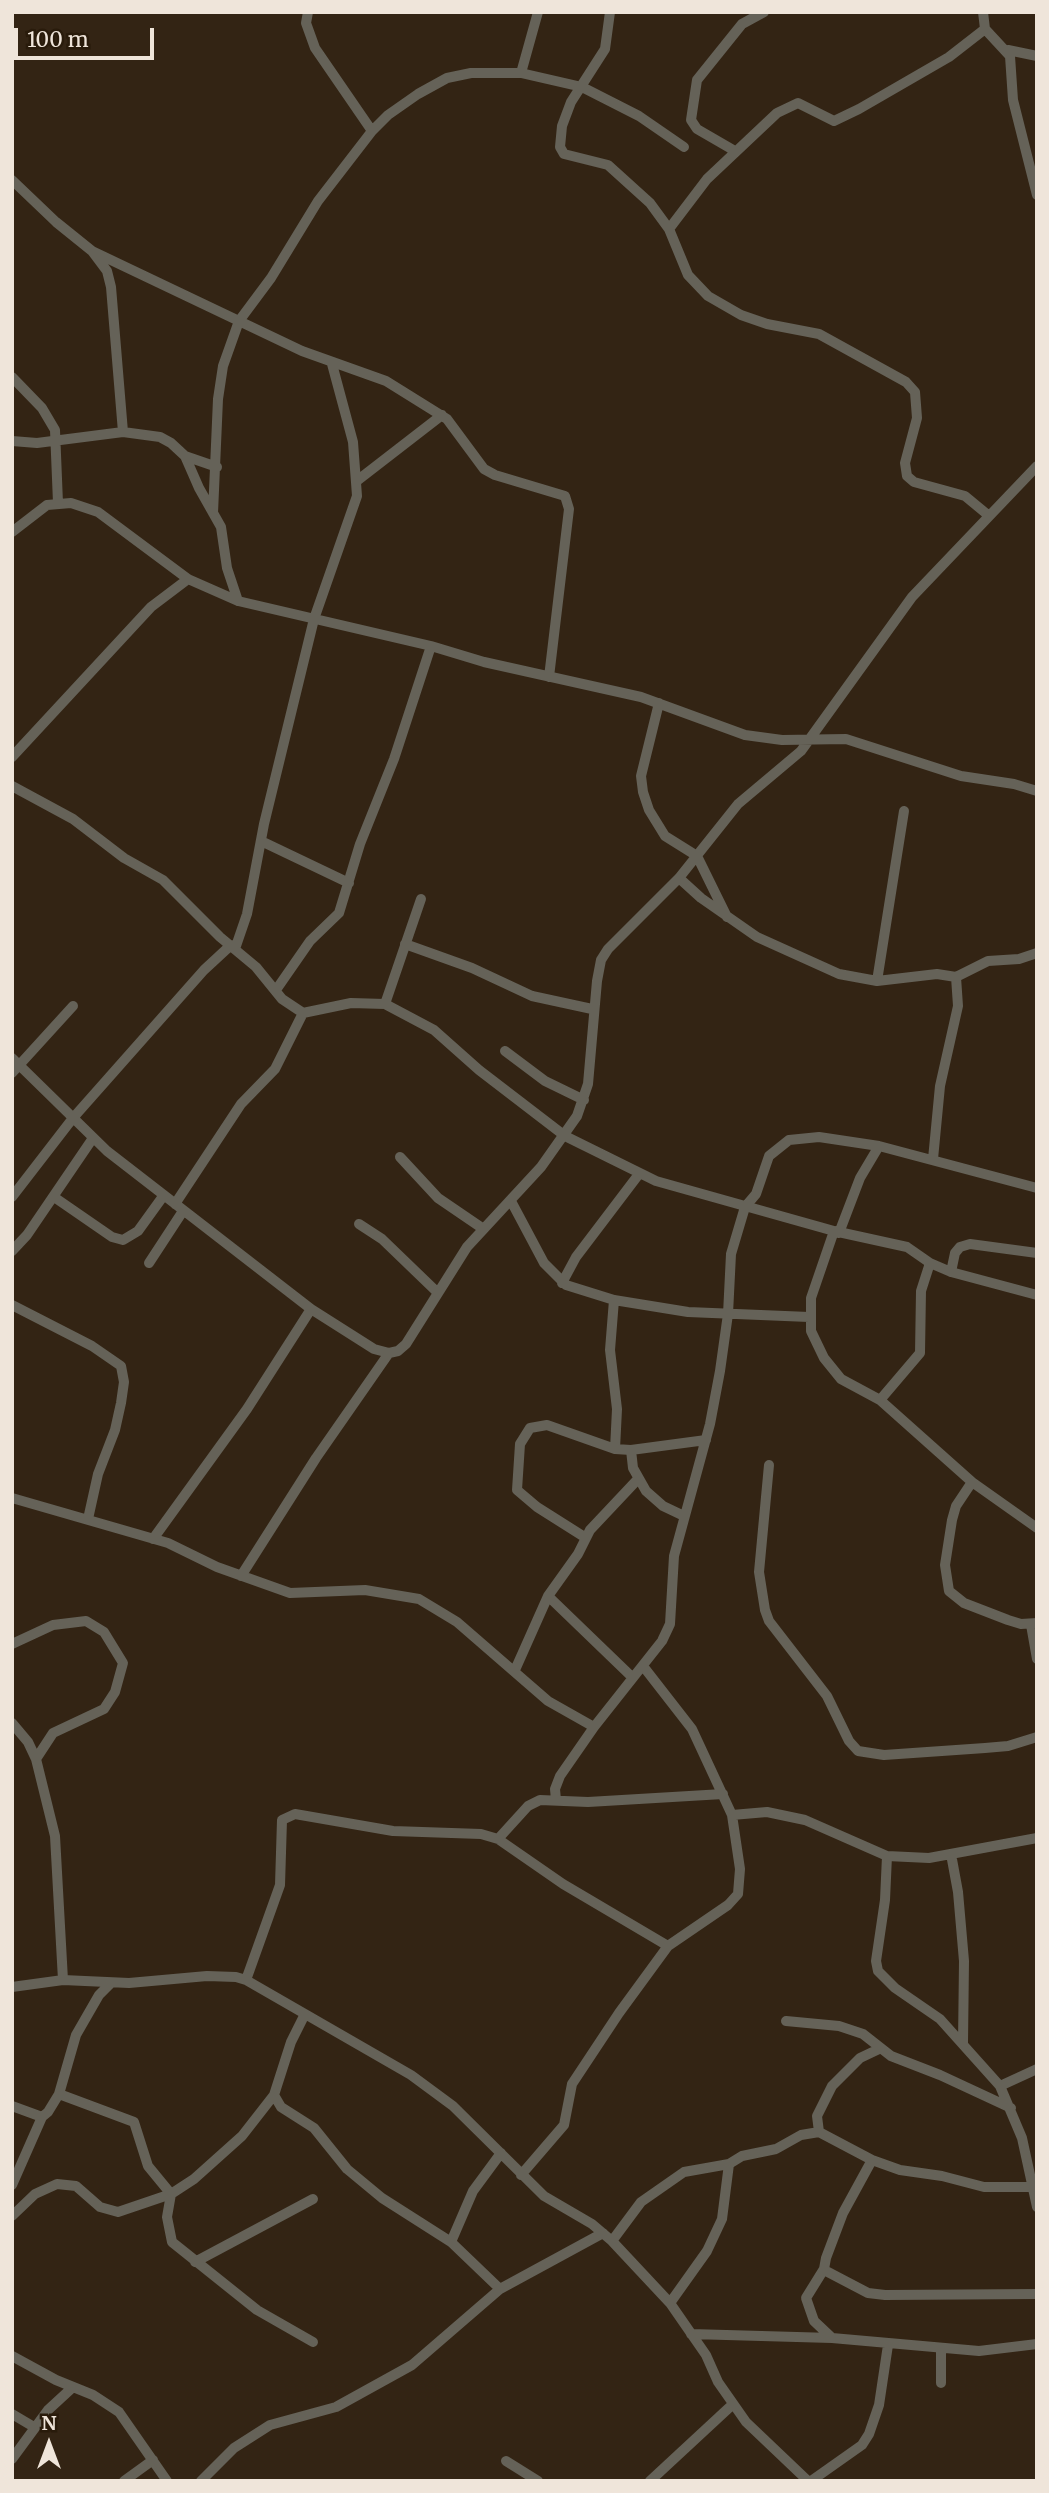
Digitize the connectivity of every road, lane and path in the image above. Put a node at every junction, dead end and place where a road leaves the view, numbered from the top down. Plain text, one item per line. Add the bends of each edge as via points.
1 (308, 12) edge
2 (538, 12) edge
3 (610, 12) edge
4 (764, 12) edge
5 (983, 12) edge
6 (985, 29) junction
7 (1008, 50) junction
8 (1037, 56) edge
9 (521, 73) junction
10 (582, 87) junction
11 (372, 131) junction
12 (684, 147) dead end
13 (735, 151) junction
14 (12, 180) edge
15 (1037, 195) edge
16 (668, 229) junction
17 (92, 251) junction
18 (239, 321) junction
19 (332, 364) junction
20 (12, 377) edge
21 (442, 415) junction
22 (123, 432) junction
23 (12, 441) edge
24 (57, 441) junction
25 (185, 456) junction
26 (1037, 466) edge
27 (217, 467) junction
28 (358, 480) junction
29 (58, 503) junction
30 (213, 513) junction
31 (988, 515) junction
32 (12, 531) edge
33 (188, 579) junction
34 (238, 601) junction
35 (314, 619) junction
36 (431, 646) junction
37 (549, 677) junction
38 (659, 703) junction
39 (813, 737) junction
40 (12, 757) edge
41 (12, 786) edge
42 (1037, 791) edge
43 (904, 811) dead end
44 (261, 841) junction
45 (697, 856) junction
46 (679, 878) junction
47 (349, 883) junction
48 (421, 899) dead end
49 (727, 918) junction
50 (405, 944) junction
51 (233, 947) junction
52 (1037, 953) edge
53 (956, 977) junction
54 (877, 981) junction
55 (275, 990) junction
56 (385, 1004) junction
57 (73, 1006) dead end
58 (593, 1009) junction
59 (303, 1013) junction
60 (505, 1051) dead end
61 (15, 1066) edge
62 (584, 1100) junction
63 (73, 1118) junction
64 (565, 1136) junction
65 (93, 1138) junction
66 (879, 1146) junction
67 (400, 1157) dead end
68 (933, 1159) junction
69 (639, 1174) junction
70 (1037, 1188) edge
71 (164, 1195) junction
72 (12, 1197) edge
73 (54, 1197) junction
74 (511, 1201) junction
75 (745, 1207) junction
76 (179, 1208) junction
77 (359, 1224) dead end
78 (482, 1228) junction
79 (837, 1232) junction
80 (12, 1251) edge
81 (1037, 1253) edge
82 (149, 1263) dead end
83 (930, 1263) junction
84 (951, 1272) junction
85 (562, 1283) junction
86 (439, 1293) junction
87 (1037, 1295) edge
88 (614, 1300) junction
89 (12, 1305) edge
90 (311, 1309) junction
91 (728, 1314) junction
92 (809, 1317) junction
93 (389, 1353) junction
94 (880, 1400) junction
95 (706, 1440) junction
96 (615, 1449) junction
97 (631, 1450) junction
98 (769, 1465) dead end
99 (638, 1479) junction
100 (972, 1482) junction
101 (12, 1498) edge
102 (684, 1516) junction
103 (88, 1519) junction
104 (1037, 1528) edge
105 (586, 1538) junction
106 (153, 1539) junction
107 (241, 1576) junction
108 (548, 1596) junction
109 (1034, 1624) edge
110 (12, 1644) edge
111 (1037, 1660) edge
112 (643, 1666) junction
113 (515, 1670) junction
114 (632, 1677) junction
115 (12, 1723) edge
116 (594, 1727) junction
117 (1037, 1737) edge
118 (36, 1759) junction
119 (723, 1794) junction
120 (556, 1800) junction
121 (732, 1815) junction
122 (1037, 1838) edge
123 (498, 1839) junction
124 (951, 1854) junction
125 (887, 1856) junction
126 (668, 1946) junction
127 (63, 1980) junction
128 (246, 1980) junction
129 (111, 1983) junction
130 (13, 1988) edge
131 (304, 2014) junction
132 (786, 2021) dead end
133 (963, 2043) junction
134 (879, 2049) junction
135 (1037, 2068) edge
136 (1000, 2086) junction
137 (59, 2094) junction
138 (274, 2095) junction
139 (12, 2106) edge
140 (1011, 2108) junction
141 (42, 2117) junction
142 (819, 2133) junction
143 (501, 2153) junction
144 (872, 2160) junction
145 (729, 2164) junction
146 (521, 2175) junction
147 (12, 2185) edge
148 (1031, 2187) junction
149 (170, 2194) junction
150 (313, 2199) dead end
151 (1037, 2207) edge
152 (12, 2216) edge
153 (603, 2233) junction
154 (612, 2241) junction
155 (452, 2242) junction
156 (195, 2262) junction
157 (824, 2269) junction
158 (500, 2289) junction
159 (1037, 2294) edge
160 (670, 2304) junction
161 (691, 2334) junction
162 (832, 2338) junction
163 (313, 2342) dead end
164 (1037, 2344) edge
165 (888, 2345) junction
166 (941, 2350) junction
167 (12, 2356) edge
168 (941, 2383) dead end
169 (73, 2387) junction
170 (732, 2405) junction
171 (12, 2414) edge
172 (34, 2427) junction
173 (12, 2459) edge
174 (153, 2460) junction
175 (506, 2461) dead end
176 (804, 2479) edge
177 (124, 2481) edge
178 (167, 2481) edge
179 (201, 2481) edge
180 (538, 2481) edge
181 (650, 2481) edge

1 - 11 street via 306,23 315,48
2 - 9 street
3 - 10 street via 605,49
4 - 13 street via 741,24 697,80 691,120 697,129
5 - 6 street
6 - 7 street
6 - 13 street via 949,57 834,121 806,106 791,104
7 - 8 street
7 - 15 street via 1013,100
9 - 10 street
9 - 11 street via 447,78 410,99
10 - 12 street via 639,116
10 - 16 street via 562,126 560,147 564,153 608,165 650,203
11 - 18 street via 318,201
13 - 16 street
14 - 17 street
16 - 31 street via 688,275 708,296 741,315 818,334 906,382 915,392 917,418 905,463 907,476 965,496
17 - 18 street
17 - 22 street via 107,271 111,287
18 - 19 street
18 - 27 street via 223,366 218,399
19 - 21 street via 386,381
19 - 28 street via 351,431
20 - 24 street via 42,408
21 - 28 street
21 - 37 street via 484,469 559,492 568,500
22 - 24 street
22 - 25 street via 160,437
23 - 24 street
24 - 29 street
25 - 27 street
25 - 30 street
26 - 31 street
27 - 30 street
28 - 35 street via 352,514
29 - 32 street via 37,511
29 - 33 street via 98,512
30 - 34 street via 221,527
31 - 39 street via 912,597
33 - 34 street
33 - 40 street via 152,607
34 - 35 street
35 - 36 street
35 - 44 street
36 - 37 street
36 - 47 street
37 - 38 street
38 - 39 street via 745,735 782,740
38 - 45 street via 641,776 643,792 666,836
39 - 42 street via 866,743 961,776
39 - 45 street via 738,804
41 - 51 street via 73,818 124,858 163,880
43 - 54 street
44 - 47 street
44 - 51 street via 247,914
45 - 46 street
45 - 49 street
46 - 49 street
46 - 58 street via 601,960
47 - 55 street via 339,913 310,941
48 - 50 street
49 - 54 street via 824,968
50 - 56 street
50 - 58 street via 533,996
51 - 55 street
51 - 63 street via 204,970
52 - 53 street via 988,961
53 - 54 street via 937,974
53 - 68 street via 958,1006 939,1095
55 - 59 street
56 - 59 street via 351,1003
56 - 64 street via 428,1026
57 - 61 street
58 - 62 street
59 - 76 street via 275,1069 241,1104
60 - 62 street via 545,1081
61 - 63 street
62 - 64 street
63 - 65 street
63 - 72 street
64 - 69 street
64 - 74 street
65 - 71 street
65 - 73 street
66 - 68 street
66 - 75 street via 819,1137 789,1140 769,1156 756,1195
66 - 79 street
67 - 78 street via 438,1199
68 - 70 street
69 - 75 street
69 - 85 street via 576,1257
71 - 73 street via 138,1231 123,1240
71 - 76 street
73 - 80 street
74 - 78 street
74 - 85 street via 544,1264
75 - 79 street
75 - 91 street via 731,1254
76 - 82 street
76 - 90 street
77 - 86 street via 382,1239
78 - 86 street
79 - 83 street via 911,1248
79 - 92 street via 817,1275
81 - 84 street via 970,1244 955,1253
83 - 84 street
83 - 94 street via 921,1291 920,1353
84 - 87 street
85 - 88 street
86 - 93 street via 406,1344
88 - 91 street
88 - 96 street via 610,1350 617,1409
89 - 103 street via 121,1366 124,1382 117,1421
90 - 93 street via 374,1349
90 - 106 street via 247,1409
91 - 92 street
91 - 95 street
92 - 94 street via 816,1342 833,1371
93 - 107 street
94 - 100 street
95 - 97 street
95 - 102 street
96 - 97 street
96 - 105 street via 547,1425 530,1428 520,1444 517,1490
97 - 99 street
98 - 117 street via 759,1572 765,1610 827,1696 858,1751 884,1755 985,1748
99 - 102 street via 653,1499
99 - 105 street via 594,1523
100 - 104 street
100 - 109 street via 952,1520 945,1564 949,1591 964,1603 1008,1620
101 - 103 street
102 - 112 street via 674,1556 670,1624
103 - 106 street
105 - 108 street
106 - 107 street
107 - 113 street via 290,1593 365,1590 419,1599 457,1622
108 - 113 street
108 - 114 street
109 - 111 street
110 - 118 street via 53,1625 86,1621 104,1632 122,1663 120,1680 104,1709 53,1732
112 - 114 street
112 - 119 street via 684,1716
113 - 116 street via 548,1701
114 - 116 street
115 - 118 street
116 - 120 street via 560,1776
118 - 127 street via 55,1836
119 - 120 street
119 - 121 street
120 - 123 street via 528,1806
121 - 125 street via 767,1812 805,1819
121 - 126 street via 740,1869 738,1894
122 - 124 street
123 - 126 street
123 - 128 street via 481,1834 393,1831 311,1814 287,1815 281,1825 280,1885
124 - 125 street
124 - 133 street via 963,1950
125 - 133 street via 878,1971
126 - 146 street via 572,2084 564,2125
127 - 129 street
127 - 130 street
128 - 129 street via 223,1976
128 - 131 street
129 - 137 street via 90,2009 70,2049
131 - 138 street
131 - 143 street via 411,2075 453,2106
132 - 134 street via 839,2026 863,2034
133 - 136 street
134 - 140 street
134 - 142 street via 860,2058 832,2086 817,2116
135 - 136 street
136 - 140 street
137 - 141 street
137 - 149 street via 131,2119 138,2128 148,2166
138 - 149 street via 228,2151
138 - 155 street via 281,2107 314,2128 339,2161 382,2198
139 - 141 street
140 - 148 street
141 - 147 street
142 - 144 street
142 - 145 street via 801,2135 784,2146
143 - 146 street
143 - 155 street via 473,2191
144 - 148 street via 984,2187
144 - 157 street via 843,2213
145 - 154 street via 696,2168 656,2189
145 - 160 street via 722,2219 707,2251
146 - 153 street via 544,2196
148 - 151 street
149 - 152 street via 118,2212 100,2207 76,2186 57,2183 35,2194
149 - 156 street via 172,2242
150 - 156 street
153 - 154 street
153 - 158 street
154 - 160 street
155 - 158 street
156 - 163 street via 257,2310
157 - 159 street via 868,2293
157 - 162 street via 806,2298 814,2320
158 - 179 street via 412,2365 335,2407 270,2425 234,2448
160 - 161 street
161 - 162 street
161 - 170 street
162 - 165 street
164 - 166 street
165 - 166 street
165 - 176 street via 879,2404 869,2434 862,2445
166 - 168 street
167 - 169 street
169 - 172 street
169 - 174 street via 119,2412
170 - 176 street
170 - 181 street
171 - 172 street
172 - 173 street
174 - 177 street
174 - 178 street
175 - 180 street

